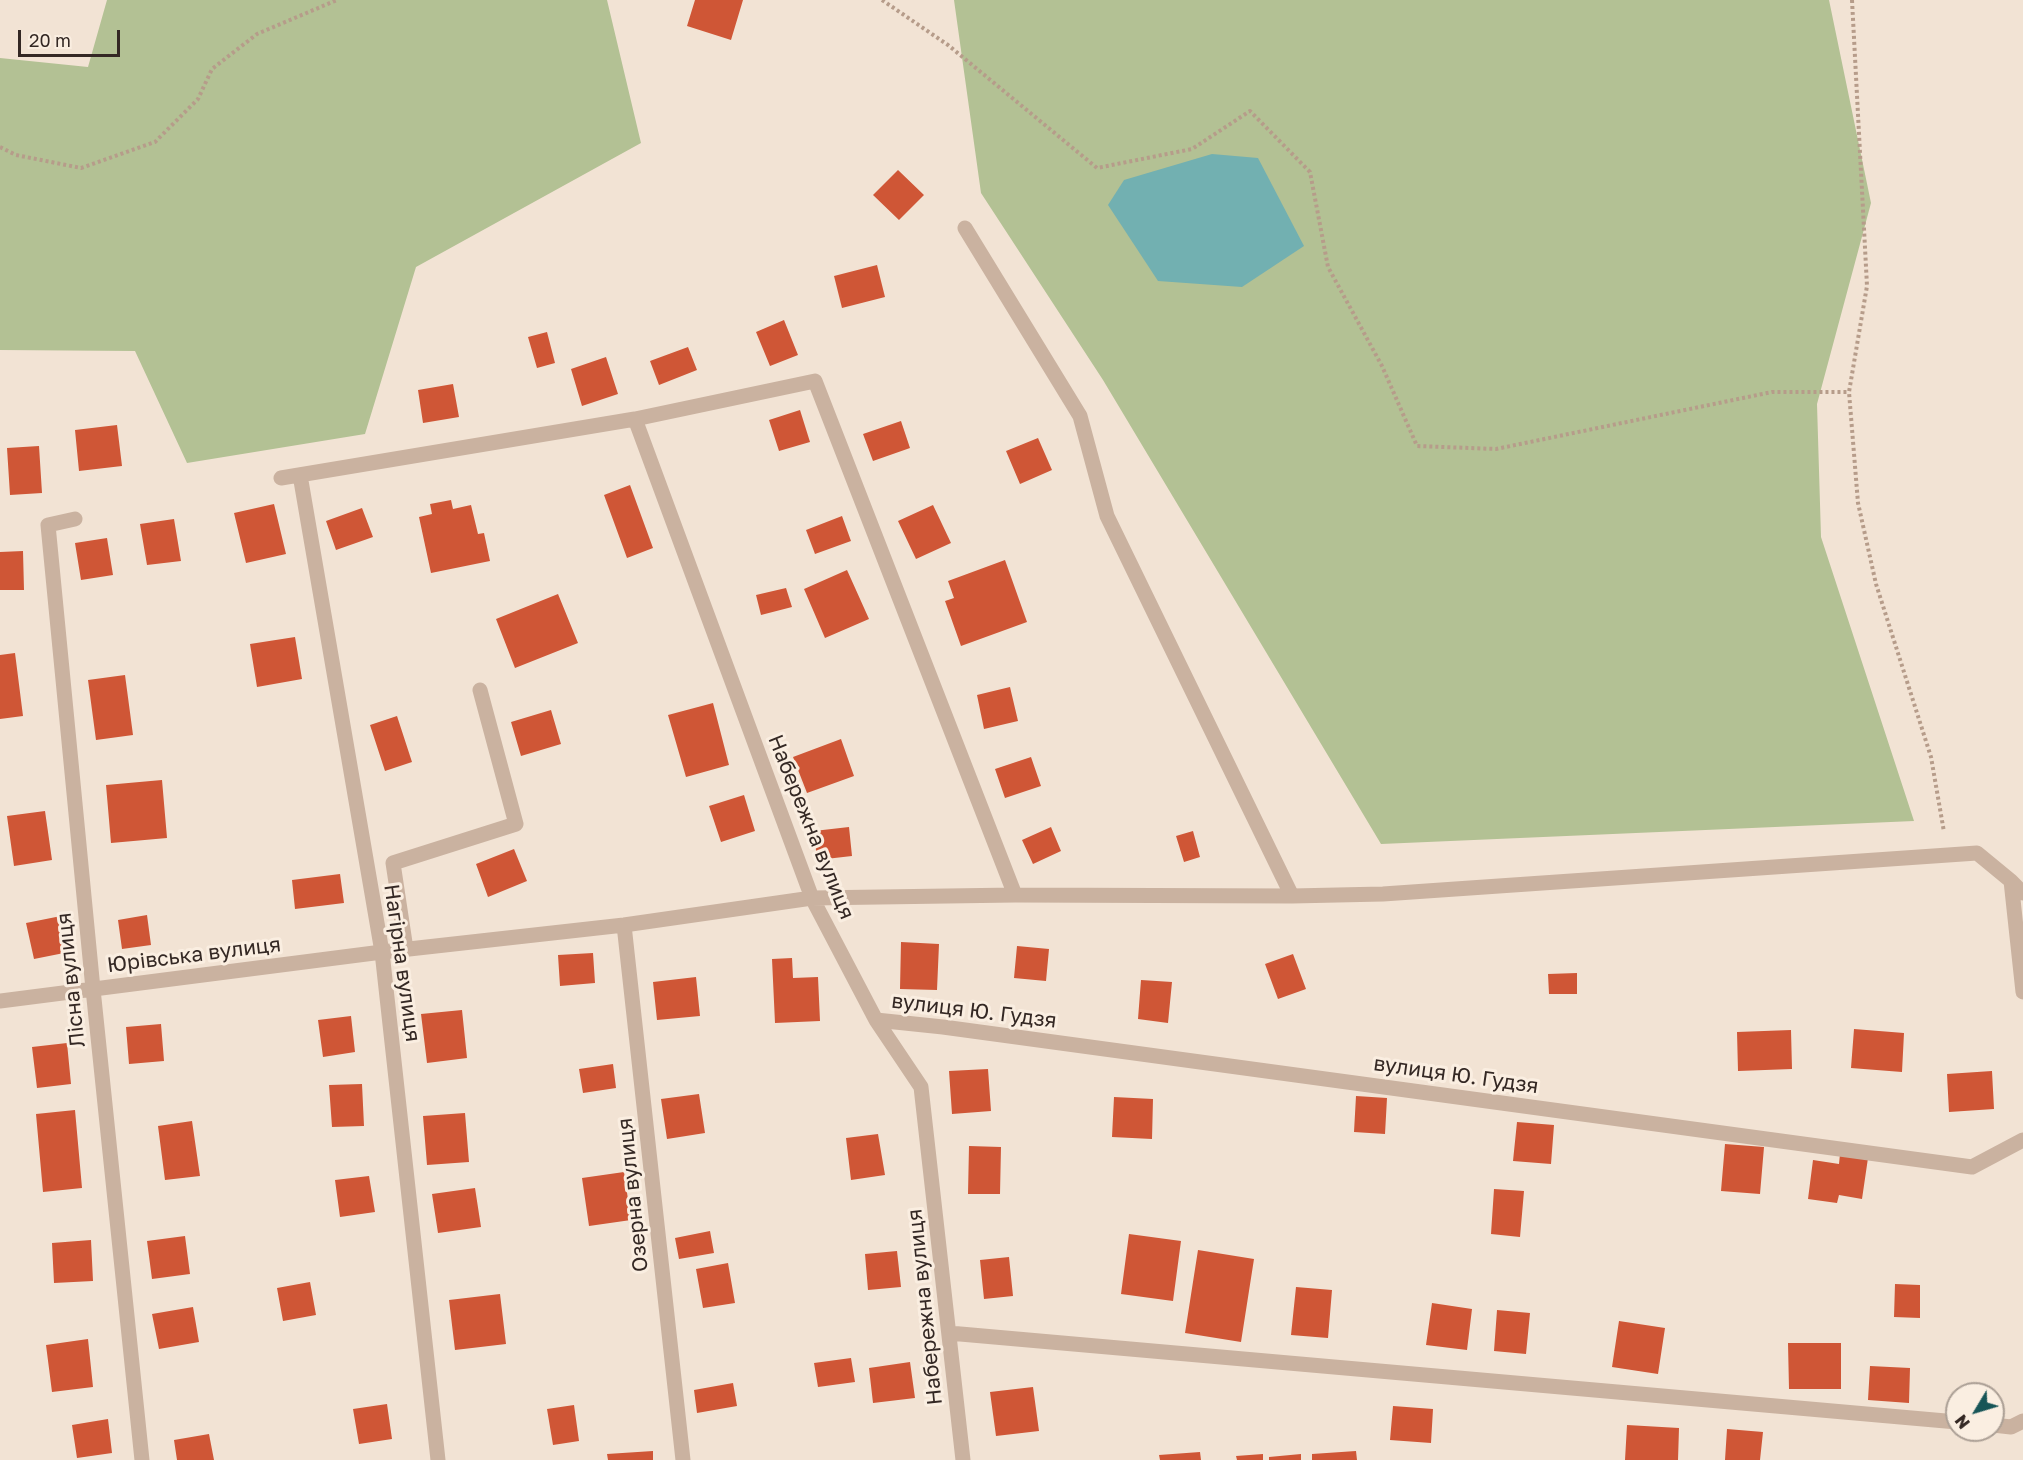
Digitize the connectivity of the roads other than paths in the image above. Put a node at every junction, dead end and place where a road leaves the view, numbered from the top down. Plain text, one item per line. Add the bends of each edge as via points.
1 (965, 228) dead end
2 (635, 419) junction
3 (300, 476) junction
4 (281, 478) dead end
5 (75, 519) dead end
6 (480, 690) dead end
7 (2011, 881) junction
8 (2023, 893) edge
9 (1015, 895) junction
10 (1292, 896) junction
11 (812, 898) junction
12 (624, 925) junction
13 (394, 950) junction
14 (93, 989) junction
15 (2023, 992) edge
16 (0, 1001) edge
17 (876, 1020) junction
18 (2023, 1140) edge
19 (949, 1333) junction
20 (1945, 1421) edge
21 (2023, 1421) edge
22 (2005, 1426) edge
23 (142, 1460) edge
24 (438, 1460) edge
25 (683, 1460) edge
26 (963, 1460) edge

1 - 10 street via 1080,416 1107,516
2 - 3 street
2 - 9 street via 815,381
2 - 11 street, Набережна вулиця
3 - 4 street
3 - 13 street, Нагірна вулиця
5 - 14 street, Лісна вулиця via 48,525
6 - 13 street via 516,824 393,863
7 - 8 street, Юрівська вулиця
7 - 10 street, Юрівська вулиця via 1977,853 1442,891
7 - 15 street
9 - 10 street, Юрівська вулиця
9 - 11 street, Юрівська вулиця
11 - 12 street, Юрівська вулиця
11 - 17 street, Набережна вулиця
12 - 13 street, Юрівська вулиця
12 - 25 street, Озерна вулиця
13 - 14 street, Юрівська вулиця
13 - 24 street, Нагірна вулиця
14 - 16 street, Юрівська вулиця
14 - 23 street, Лісна вулиця
17 - 18 street, вулиця Ю. Гудзя via 1972,1167
17 - 19 street, Набережна вулиця via 921,1087
19 - 20 street
19 - 26 street, Набережна вулиця
21 - 22 street

